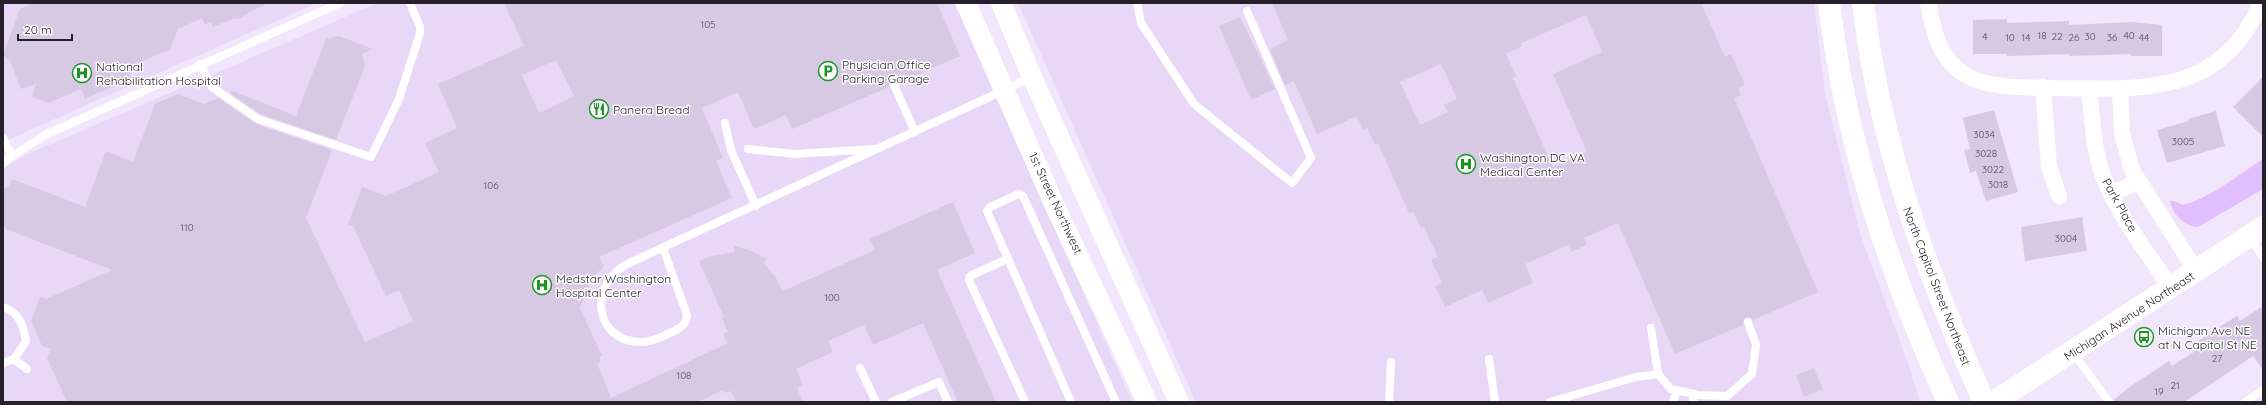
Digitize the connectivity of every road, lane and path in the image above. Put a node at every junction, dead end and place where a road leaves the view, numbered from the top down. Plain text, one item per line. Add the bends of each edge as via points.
1 (340, 3) edge
2 (410, 3) edge
3 (966, 3) edge
4 (1001, 3) edge
5 (1137, 3) edge
6 (1828, 3) edge
7 (1863, 3) edge
8 (1928, 3) edge
9 (2261, 3) edge
10 (1247, 11) dead end
11 (200, 64) junction
12 (1032, 76) junction
13 (894, 85) dead end
14 (2043, 87) junction
15 (2089, 88) junction
16 (2120, 88) junction
17 (1004, 90) junction
18 (725, 122) dead end
19 (915, 132) junction
20 (3, 138) edge
21 (748, 149) dead end
22 (878, 149) junction
23 (12, 156) junction
24 (3, 164) edge
25 (2138, 181) junction
26 (2112, 194) junction
27 (2059, 196) dead end
28 (756, 206) junction
29 (2256, 232) edge
30 (663, 248) junction
31 (2263, 257) edge
32 (1007, 258) junction
33 (2196, 271) junction
34 (2171, 288) junction
35 (3, 307) edge
36 (1748, 322) dead end
37 (1651, 328) dead end
38 (2073, 352) junction
39 (14, 359) junction
40 (1489, 359) dead end
41 (1391, 362) dead end
42 (3, 363) edge
43 (860, 368) dead end
44 (27, 369) dead end
45 (1658, 374) junction
46 (1677, 390) junction
47 (2263, 390) edge
48 (1693, 398) edge
49 (876, 402) edge
50 (892, 402) edge
51 (948, 402) edge
52 (1025, 402) edge
53 (1071, 402) edge
54 (1116, 402) edge
55 (1147, 402) edge
56 (1179, 402) edge
57 (1389, 402) edge
58 (1495, 402) edge
59 (1550, 402) edge
60 (1674, 402) edge
61 (1948, 402) edge
62 (1984, 402) edge
63 (1994, 402) edge
64 (2109, 402) edge
65 (2245, 402) edge

1 - 11 lane
2 - 11 lane via 417,17 420,34 399,99 371,157 258,119 212,87
3 - 17 street, 1st Street Northwest
4 - 12 street
5 - 10 lane via 1142,23 1194,104 1292,183 1310,158
6 - 61 main road via 1842,89 1869,198 1906,307
7 - 62 main road, North Capitol Street Northeast via 1881,110 1907,206 1939,296
8 - 14 street via 1940,46 1962,73 1987,82
9 - 16 street via 2242,37 2215,63 2171,83
11 - 23 lane via 45,135
12 - 17 lane
12 - 56 street
13 - 19 lane
14 - 15 street
14 - 27 street via 2049,167
15 - 16 street
15 - 26 street, Park Place via 2094,142 2102,172
16 - 25 street via 2122,133 2126,152
17 - 19 lane
17 - 55 street, 1st Street Northwest via 1054,204
18 - 28 lane via 731,150
19 - 22 lane
20 - 23 lane
21 - 22 lane via 795,154
22 - 28 lane
23 - 24 lane
25 - 26 street
25 - 33 street
26 - 34 street, Park Place
28 - 30 lane
29 - 31 lane
29 - 33 main road, Michigan Avenue Northeast
30 - 30 lane via 616,270 602,291 600,304 609,328 630,341 658,339 681,328 687,321
32 - 52 lane via 970,276 969,280
32 - 53 lane
32 - 54 lane via 987,211 990,207 1021,194
33 - 34 main road, Michigan Avenue Northeast
34 - 38 main road, Michigan Avenue Northeast
35 - 39 lane via 10,309 22,323 26,341
36 - 48 lane via 1756,345 1752,374 1727,396
37 - 45 lane
38 - 63 main road, Michigan Avenue Northeast
38 - 64 lane
39 - 42 lane
39 - 44 lane
40 - 58 lane
41 - 57 lane
43 - 49 lane
45 - 46 lane via 1671,389
45 - 59 lane via 1636,377
46 - 48 lane
46 - 60 lane
47 - 65 lane
50 - 51 lane via 939,382

